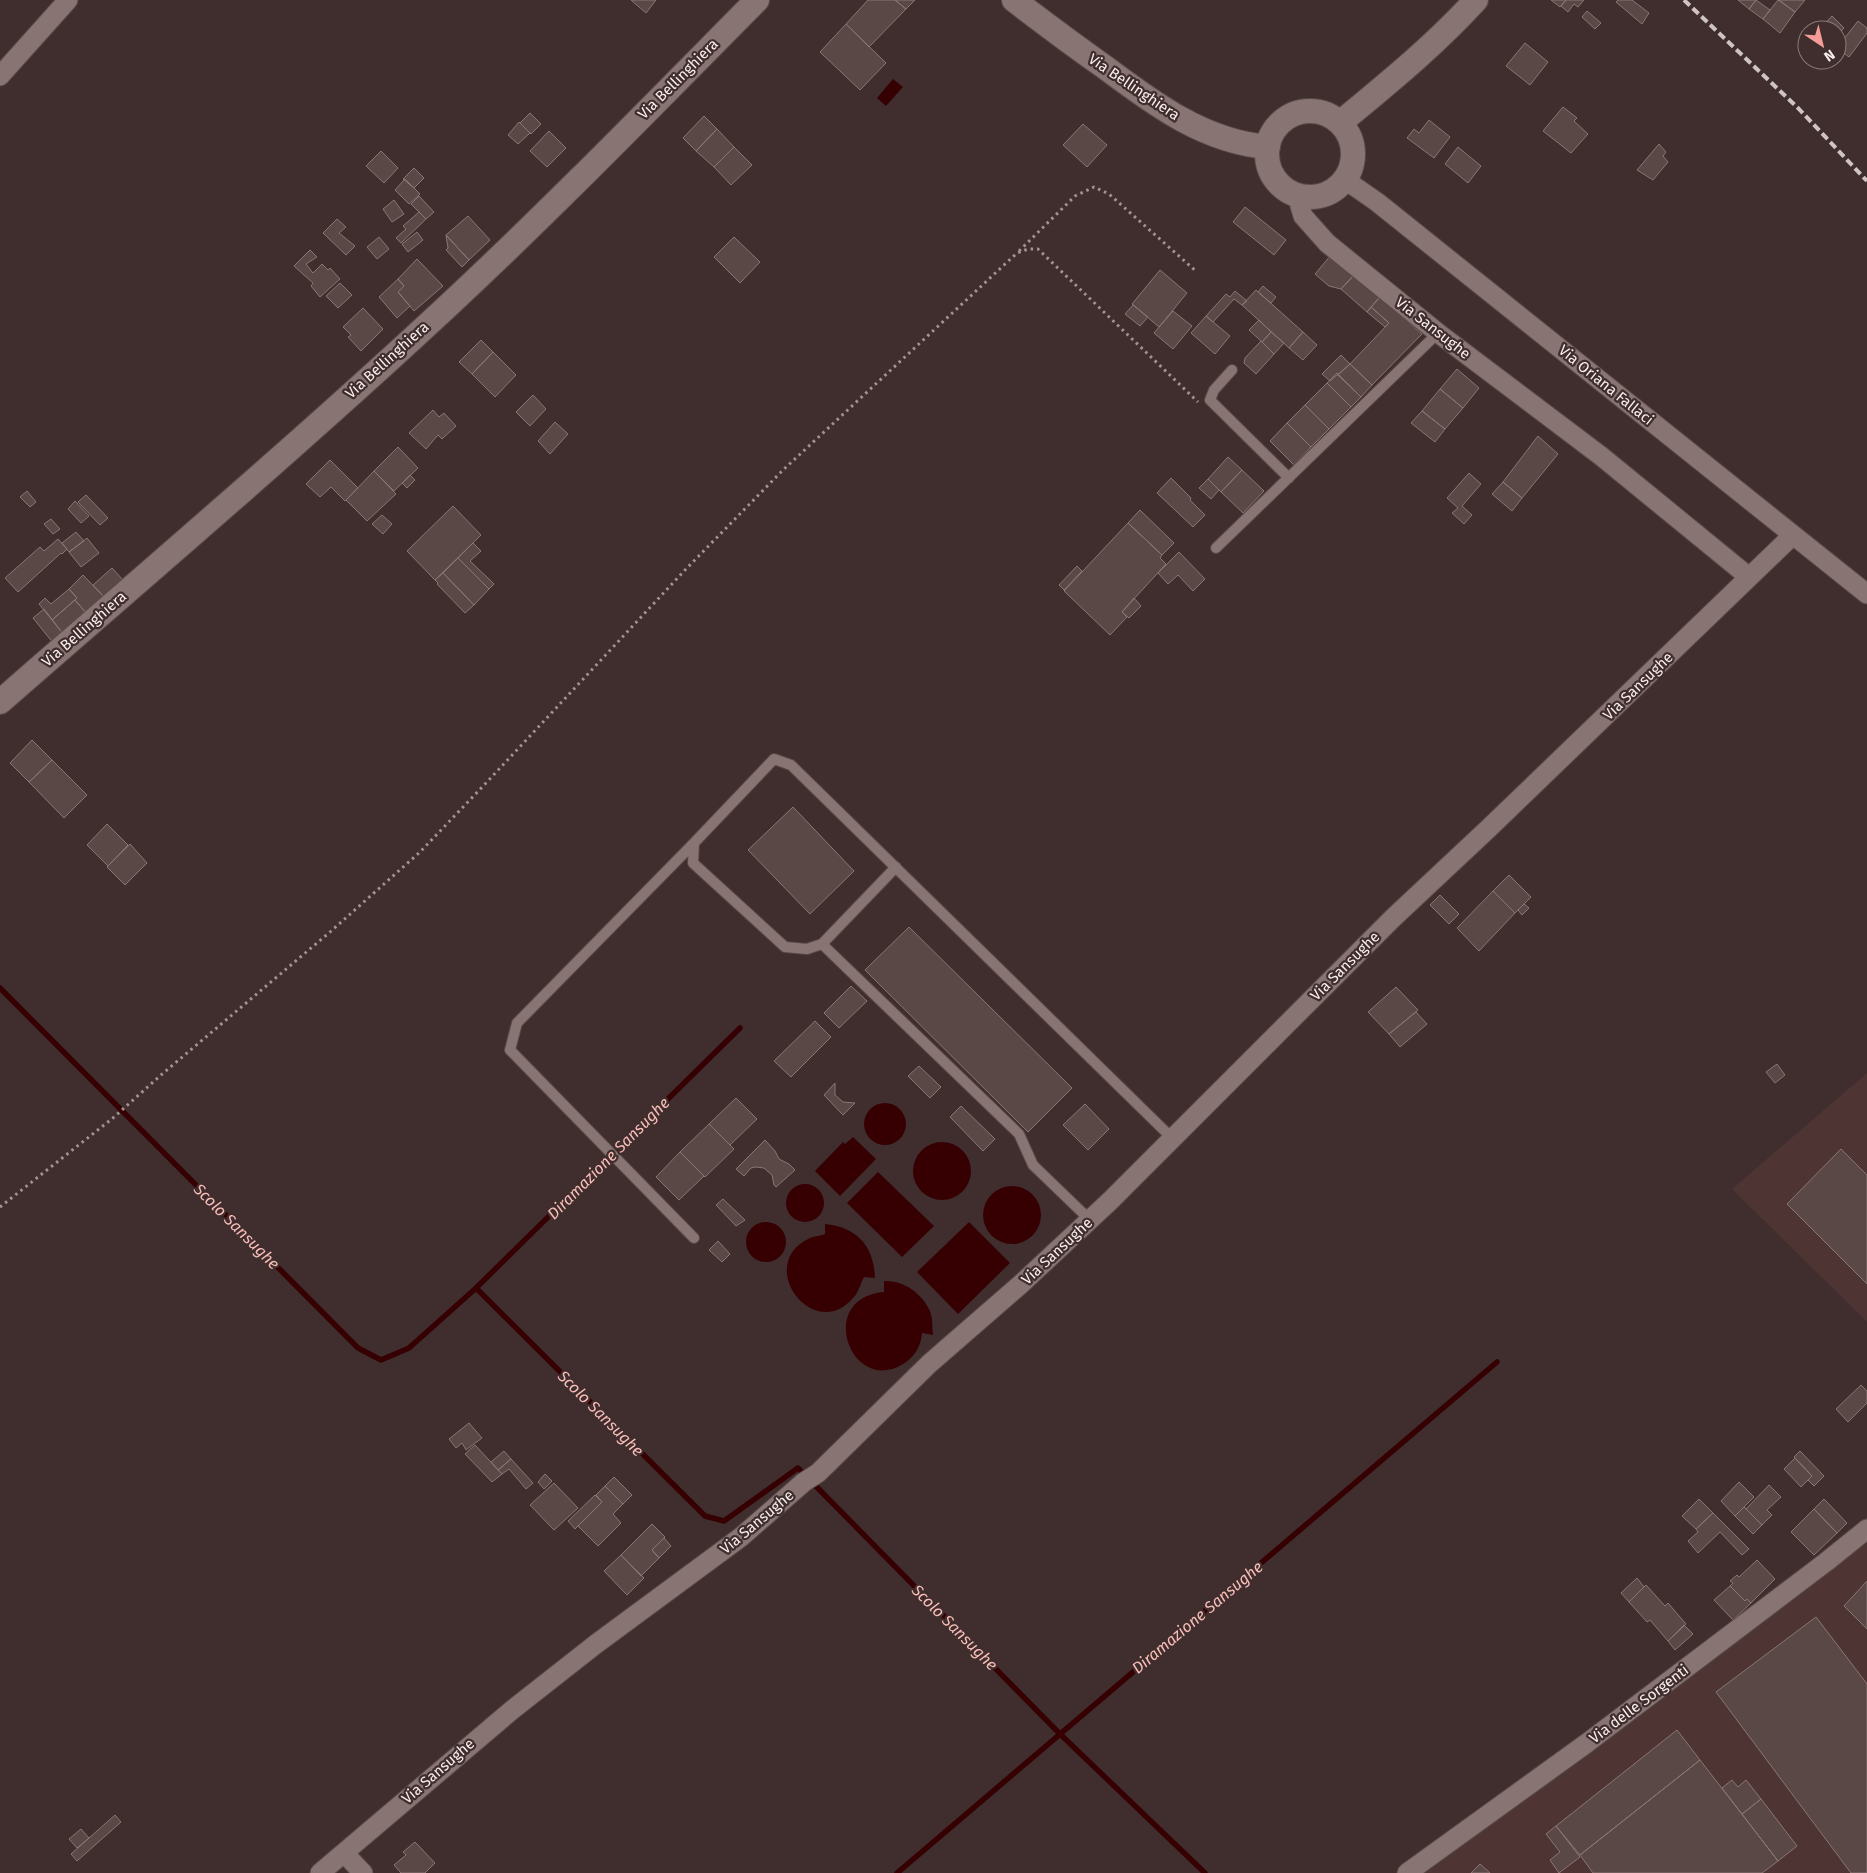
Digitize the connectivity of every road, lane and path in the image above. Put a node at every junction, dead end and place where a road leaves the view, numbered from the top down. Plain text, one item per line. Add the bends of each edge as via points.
1 (68, 0) edge
2 (757, 0) edge
3 (1014, 0) edge
4 (1476, 0) edge
5 (0, 76) edge
6 (1340, 123) junction
7 (1268, 147) junction
8 (1344, 179) junction
9 (1303, 196) junction
10 (1017, 253) junction
11 (1197, 272) dead end
12 (1438, 333) junction
13 (1232, 370) dead end
14 (1210, 400) junction
15 (1289, 478) junction
16 (1793, 535) junction
17 (1216, 548) dead end
18 (1750, 578) junction
19 (1867, 594) edge
20 (0, 702) edge
21 (694, 843) junction
22 (896, 867) junction
23 (822, 944) junction
24 (1173, 1139) junction
25 (0, 1207) edge
26 (1090, 1220) junction
27 (694, 1238) dead end
28 (1867, 1529) edge
29 (344, 1854) junction
30 (320, 1873) edge
31 (363, 1873) edge
32 (1407, 1873) edge

1 - 5 street
2 - 20 street, Via Bellinghiera via 450,304
3 - 7 street, Via Bellinghiera via 1160,108 1215,135 1250,146
4 - 6 street via 1447,32
6 - 7 street via 1315,112 1296,114 1274,130
6 - 8 street via 1352,150 1352,160
7 - 9 street via 1268,164 1275,179 1287,190
8 - 9 street via 1333,190 1318,196
8 - 16 street, Via Oriana Fallaci
9 - 12 street, Via Sansughe via 1300,206 1303,216 1326,243
10 - 11 path via 1075,196 1094,187 1109,194
10 - 14 path via 1038,250 1196,403
10 - 25 path via 783,470 420,852 112,1118
12 - 15 lane
12 - 18 street, Via Sansughe via 1600,456
13 - 14 lane via 1214,390
14 - 15 lane
15 - 17 lane
16 - 18 street, Via Sansughe
16 - 19 street, Via Oriana Fallaci
18 - 24 street, Via Sansughe via 1394,918
21 - 22 lane via 774,759 792,765
21 - 23 lane via 693,863 785,947 807,949
21 - 27 lane via 517,1023 510,1050
22 - 23 lane
22 - 24 lane
23 - 26 lane via 1019,1134 1033,1166
24 - 26 street, Via Sansughe
26 - 29 street, Via Sansughe via 929,1364 811,1478 741,1537 512,1710
28 - 32 street, Via delle Sorgenti via 1587,1743
29 - 30 street, Via Sansughe
29 - 31 street

